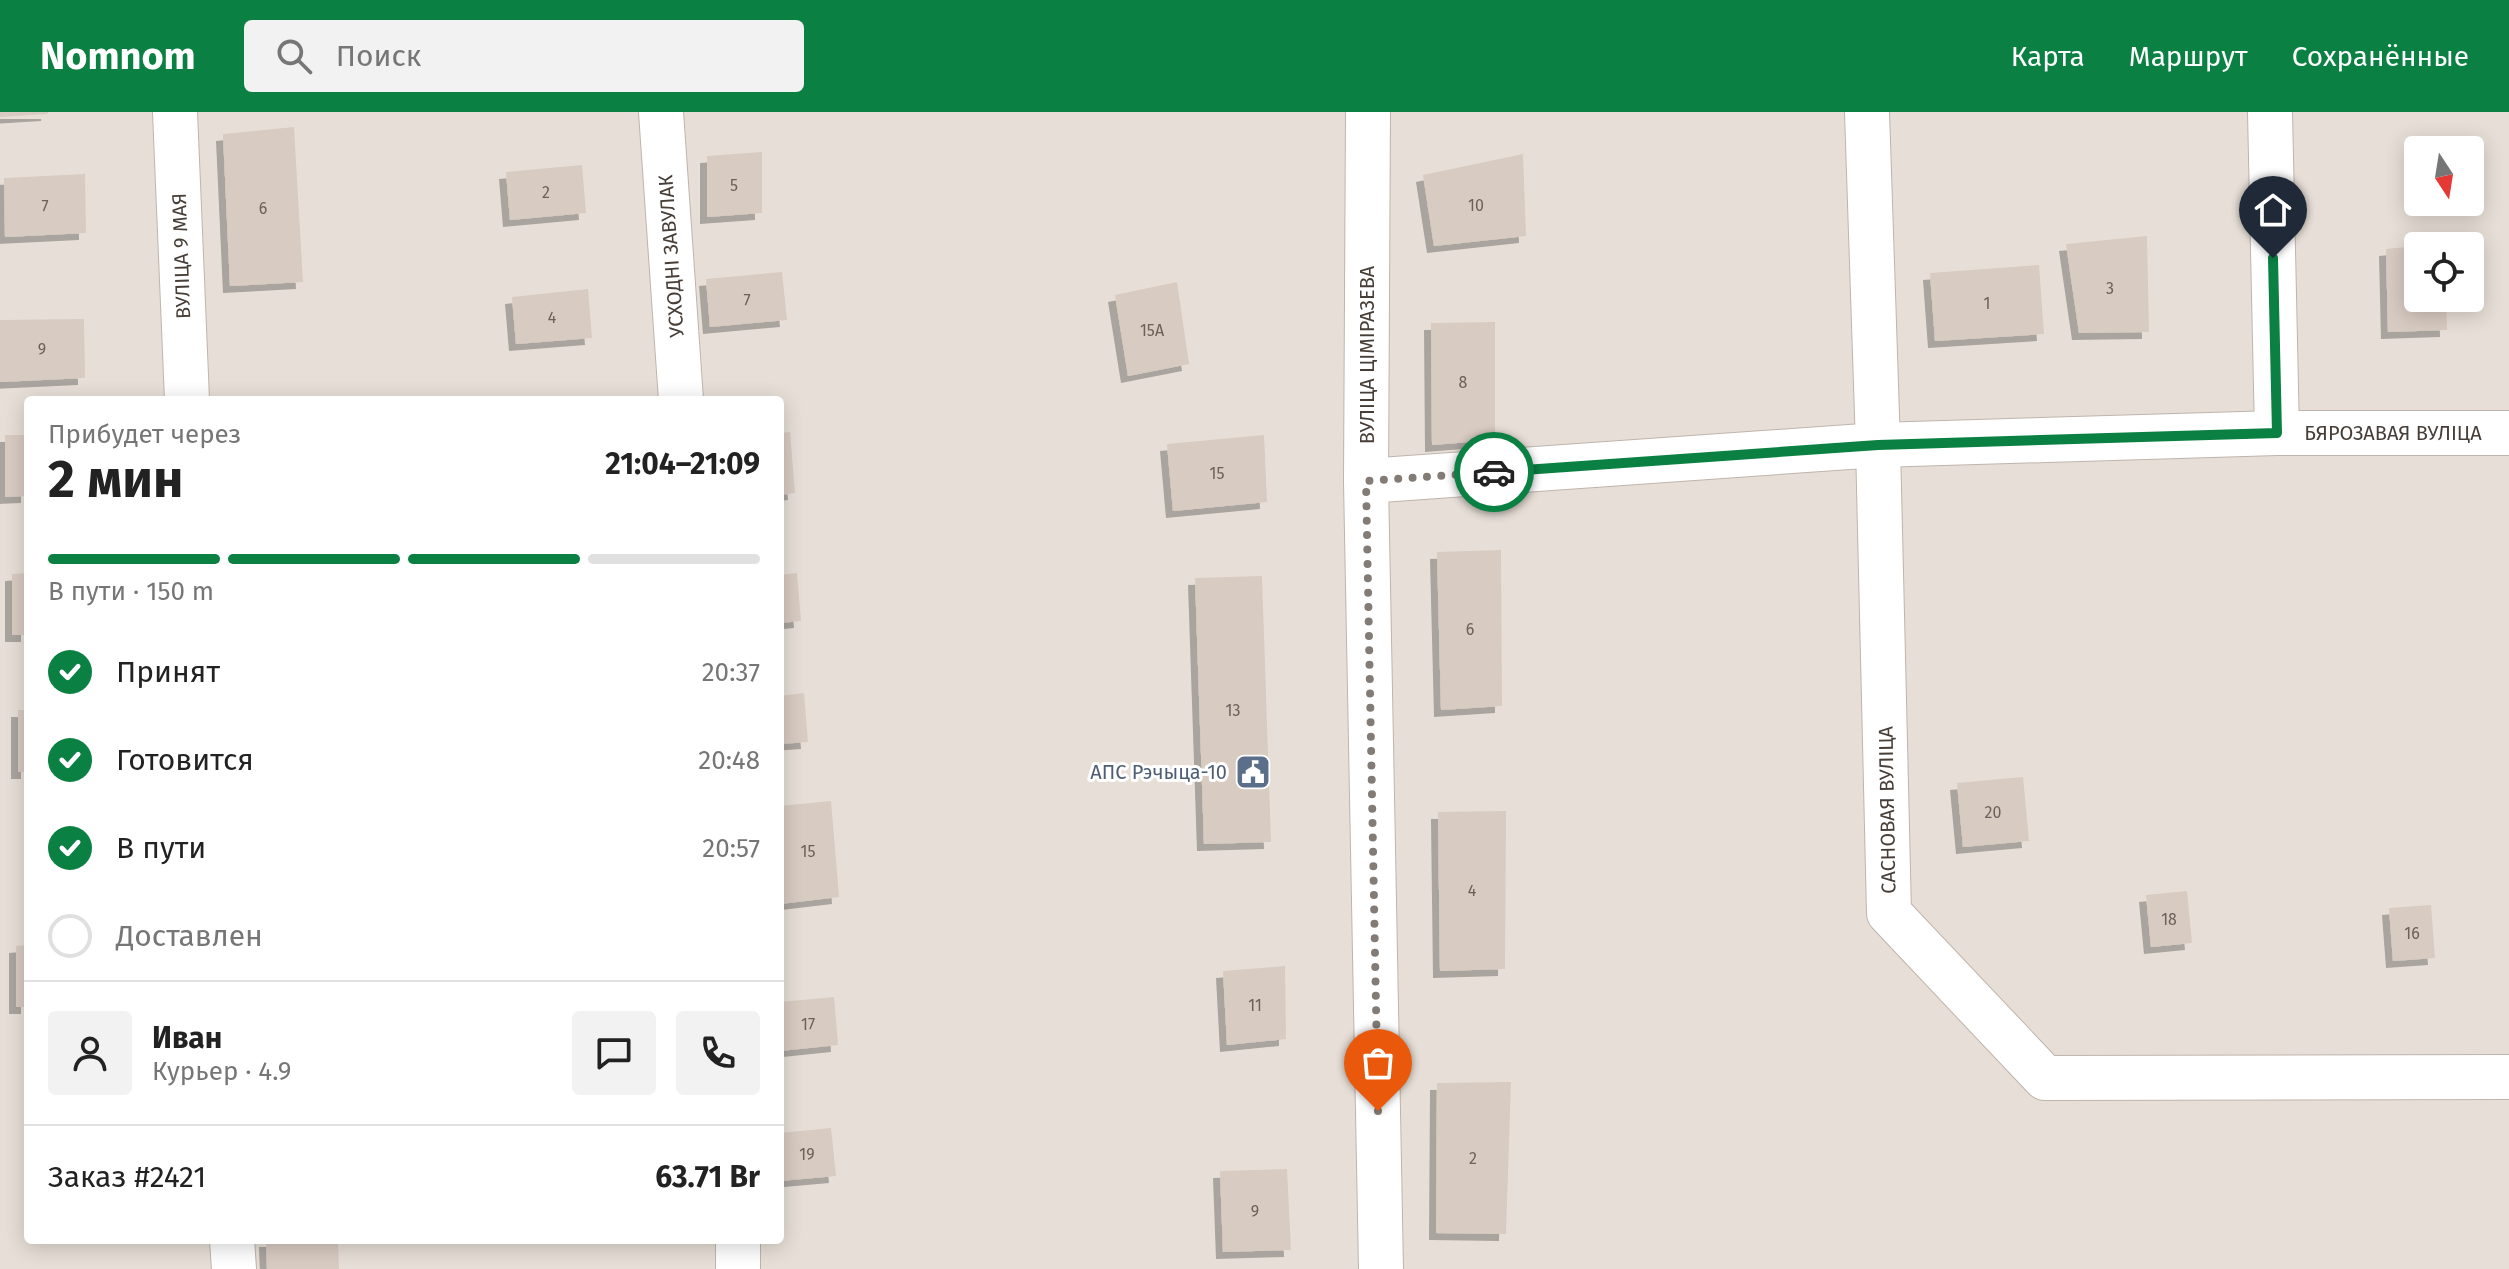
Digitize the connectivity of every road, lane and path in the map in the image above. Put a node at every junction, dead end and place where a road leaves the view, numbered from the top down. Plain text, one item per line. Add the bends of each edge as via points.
1 (175, 112) edge
2 (661, 112) edge
3 (1368, 112) edge
4 (1867, 112) edge
5 (2270, 112) edge
6 (187, 396) edge
7 (681, 396) edge
8 (2277, 433) junction
9 (2509, 433) edge
10 (1878, 445) junction
11 (1366, 481) junction
12 (2509, 1077) edge
13 (232, 1244) edge
14 (738, 1244) edge
15 (234, 1269) edge
16 (738, 1269) edge
17 (1381, 1269) edge

1 - 6 street, ВУЛІЦА 9 МАЯ
2 - 7 street, УСХОДНІ ЗАВУЛАК
3 - 11 street, ВУЛІЦА ЦІМІРАЗЕВА
4 - 10 street, САСНОВАЯ ВУЛІЦА
5 - 8 street
8 - 9 street, БЯРОЗАВАЯ ВУЛІЦА
8 - 10 street, БЯРОЗАВАЯ ВУЛІЦА
10 - 11 street, БЯРОЗАВАЯ ВУЛІЦА
10 - 12 street, САСНОВАЯ ВУЛІЦА via 1889,913 2045,1078
11 - 17 street, ВУЛІЦА ЦІМІРАЗЕВА
13 - 15 street
14 - 16 street

